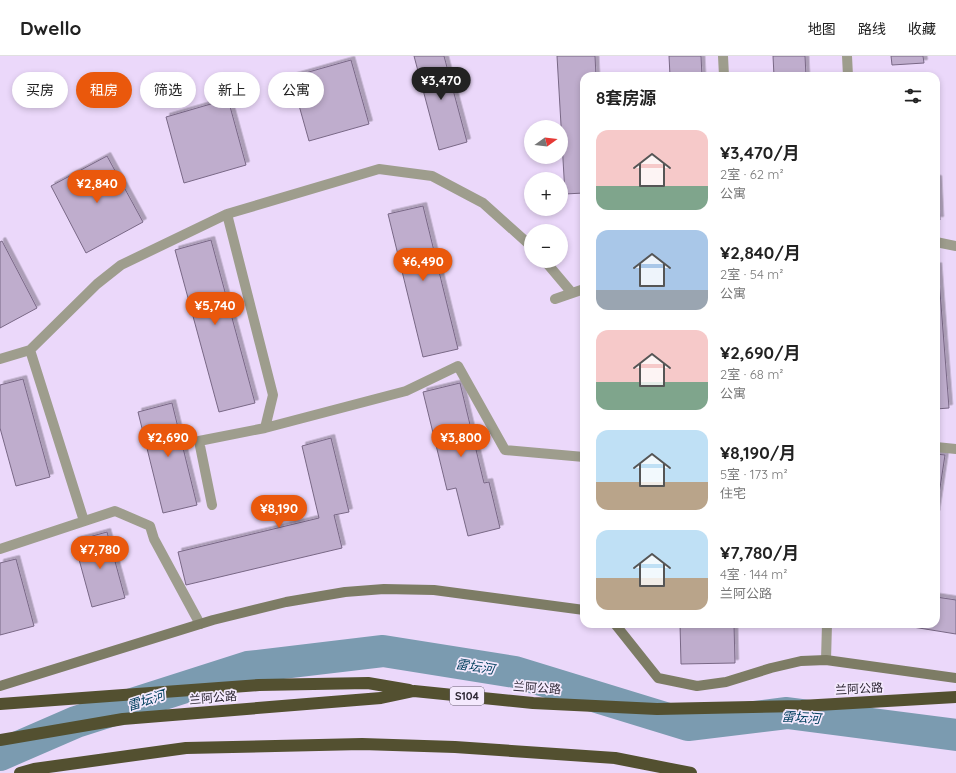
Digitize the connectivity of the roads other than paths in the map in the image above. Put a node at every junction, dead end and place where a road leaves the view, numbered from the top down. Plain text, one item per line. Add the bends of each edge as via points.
1 (723, 56) edge
2 (846, 56) edge
3 (724, 72) edge
4 (848, 72) edge
5 (228, 214) junction
6 (524, 240) edge
7 (940, 243) edge
8 (956, 246) edge
9 (550, 268) edge
10 (580, 290) edge
11 (572, 293) junction
12 (555, 299) dead end
13 (30, 350) junction
14 (0, 359) edge
15 (265, 428) junction
16 (940, 447) edge
17 (956, 449) edge
18 (580, 457) edge
19 (212, 505) dead end
20 (84, 521) junction
21 (0, 549) edge
22 (580, 609) edge
23 (200, 624) junction
24 (618, 628) edge
25 (827, 628) edge
26 (826, 660) junction
27 (956, 678) edge
28 (0, 686) edge
29 (414, 691) junction
30 (956, 697) edge
31 (0, 704) edge
32 (0, 740) edge
33 (20, 773) edge
34 (691, 773) edge

1 - 3 street
2 - 4 street
5 - 6 street via 379,170 432,176 483,203
5 - 13 street via 121,264
5 - 15 street via 273,395
7 - 8 street
9 - 11 street
10 - 11 street
11 - 12 street
13 - 14 street
13 - 20 street
15 - 18 street via 406,391 458,366 505,450
15 - 19 street via 199,441
16 - 17 street
20 - 21 street
20 - 23 street via 115,511 150,526 154,539
22 - 23 street via 434,590 384,589 345,592 286,602
23 - 28 street
24 - 26 street via 658,678 697,686 726,682 801,661
25 - 26 street
26 - 27 street
29 - 30 highway, 兰阿公路 / S104 via 533,703 657,709 801,706
29 - 31 highway via 368,683 259,685
29 - 32 highway, 兰阿公路 / S104 via 381,698 123,719
33 - 34 highway via 186,748 362,744 455,746 616,758

